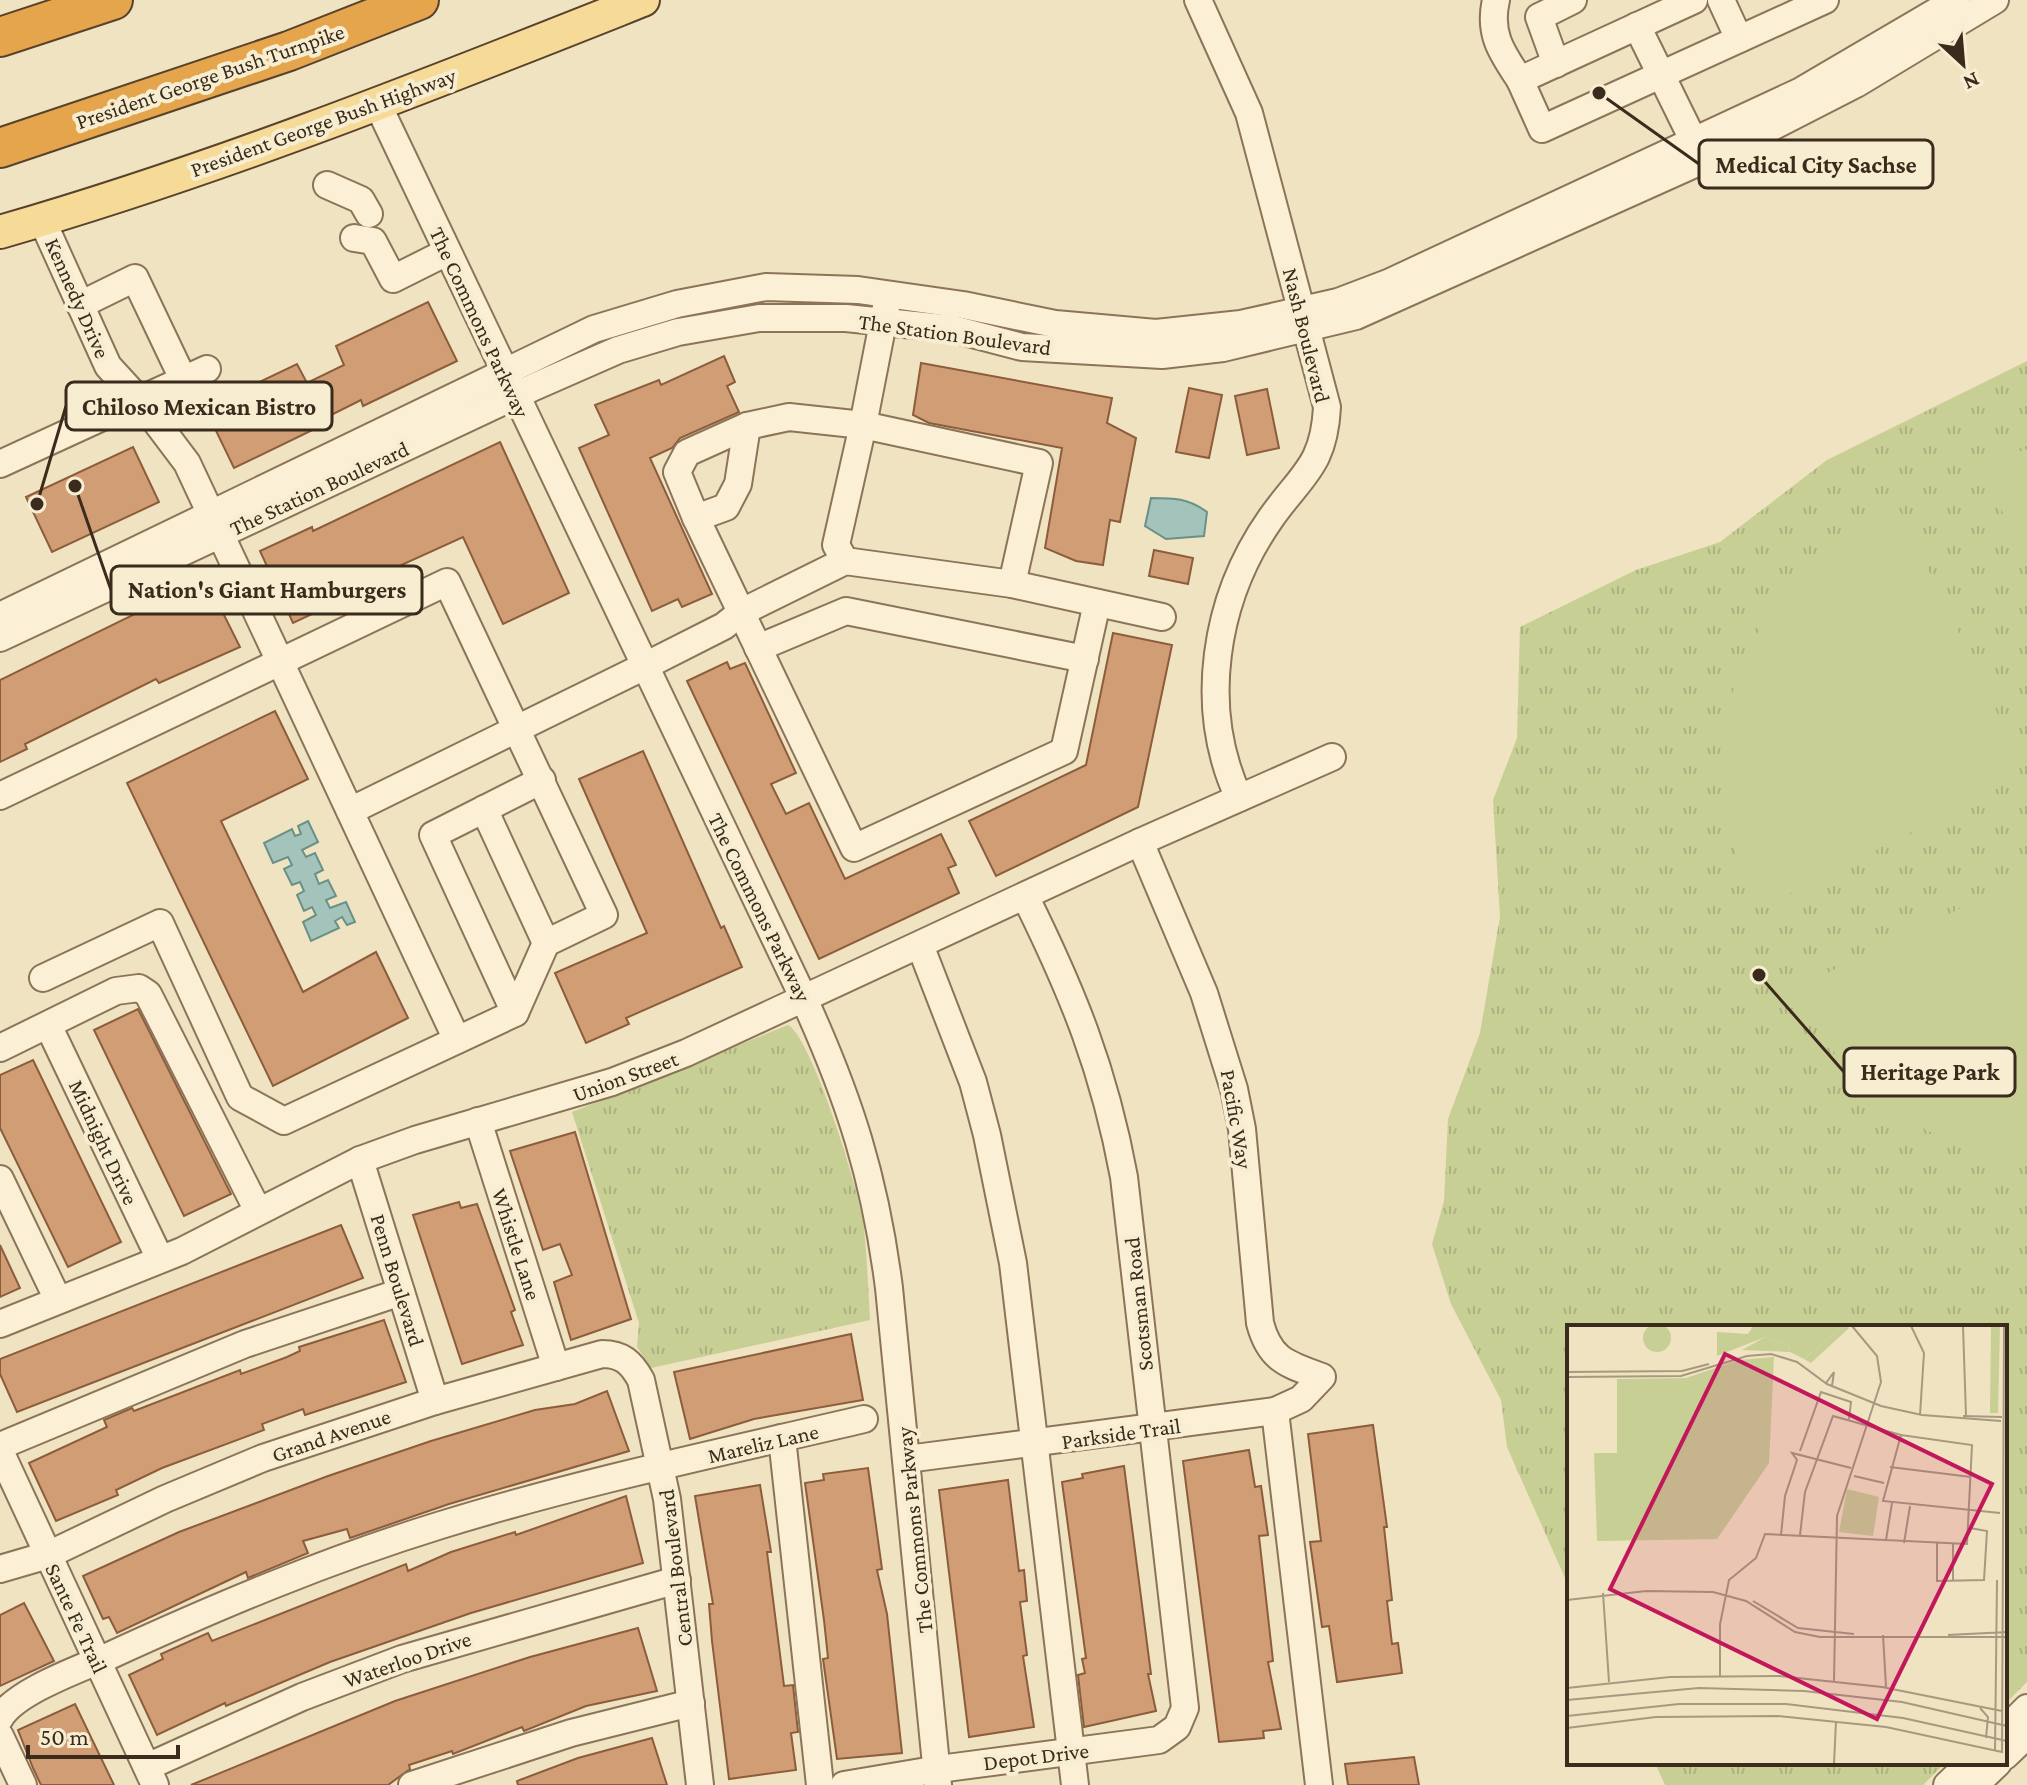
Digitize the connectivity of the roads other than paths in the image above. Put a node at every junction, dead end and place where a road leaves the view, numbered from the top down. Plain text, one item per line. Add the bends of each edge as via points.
1 (113, 0) edge
2 (419, 0) edge
3 (643, 0) edge
4 (1198, 0) edge
5 (1496, 0) edge
6 (1573, 0) edge
7 (1694, 0) edge
8 (1721, 0) edge
9 (1825, 0) edge
10 (1956, 0) edge
11 (1995, 0) edge
12 (1637, 26) junction
13 (0, 37) edge
14 (1739, 39) junction
15 (1556, 64) junction
16 (1662, 75) junction
17 (1520, 80) junction
18 (378, 105) junction
19 (0, 148) edge
20 (1698, 151) junction
21 (327, 185) dead end
22 (369, 214) dead end
23 (42, 220) junction
24 (0, 232) edge
25 (354, 238) dead end
26 (447, 252) junction
27 (887, 294) junction
28 (80, 305) junction
29 (1304, 319) junction
30 (884, 322) junction
31 (207, 369) dead end
32 (184, 381) junction
33 (509, 386) junction
34 (141, 402) junction
35 (863, 425) junction
36 (747, 426) junction
37 (0, 464) edge
38 (696, 518) junction
39 (215, 525) junction
40 (845, 561) junction
41 (1012, 584) junction
42 (1097, 603) junction
43 (740, 613) junction
44 (0, 616) edge
45 (1162, 617) dead end
46 (0, 638) edge
47 (758, 648) junction
48 (1085, 659) junction
49 (280, 661) junction
50 (645, 666) junction
51 (518, 729) junction
52 (1332, 757) dead end
53 (542, 780) junction
54 (0, 796) edge
55 (1239, 798) junction
56 (484, 809) junction
57 (350, 811) junction
58 (1140, 842) junction
59 (1025, 896) junction
60 (546, 943) junction
61 (920, 945) junction
62 (43, 978) dead end
63 (804, 999) junction
64 (515, 1013) junction
65 (48, 1025) junction
66 (457, 1040) junction
67 (0, 1048) edge
68 (478, 1121) junction
69 (360, 1160) junction
70 (0, 1179) edge
71 (258, 1211) junction
72 (160, 1259) junction
73 (401, 1292) junction
74 (58, 1300) junction
75 (0, 1324) edge
76 (626, 1359) joint
77 (556, 1367) junction
78 (1322, 1377) joint
79 (435, 1401) junction
80 (1275, 1411) junction
81 (864, 1419) dead end
82 (1151, 1430) junction
83 (782, 1438) junction
84 (1034, 1444) junction
85 (0, 1449) edge
86 (907, 1459) junction
87 (661, 1467) junction
88 (48, 1555) junction
89 (0, 1569) edge
90 (677, 1580) junction
91 (0, 1587) edge
92 (97, 1661) junction
93 (691, 1703) junction
94 (2027, 1708) edge
95 (0, 1718) edge
96 (1177, 1727) joint
97 (2007, 1728) edge
98 (2027, 1735) edge
99 (0, 1736) edge
100 (1070, 1752) junction
101 (2007, 1754) edge
102 (1968, 1765) edge
103 (1996, 1765) edge
104 (151, 1776) edge
105 (941, 1780) edge
106 (23, 1785) edge
107 (412, 1785) edge
108 (700, 1785) edge
109 (820, 1785) edge
110 (844, 1785) edge
111 (1075, 1785) edge
112 (1319, 1785) edge
113 (1947, 1785) edge
114 (1975, 1785) edge

1 - 13 highway
2 - 19 highway, President George Bush Turnpike via 289,51
3 - 18 main road, President George Bush Highway
4 - 29 street, Nash Boulevard via 1249,113
5 - 17 street via 1495,41
6 - 15 street via 1539,17
7 - 12 street
8 - 14 street
9 - 14 street
10 - 20 street, The Station Boulevard
11 - 20 street, The Station Boulevard via 1856,84
12 - 15 street
12 - 16 street
14 - 16 street
15 - 17 street
16 - 17 street via 1542,129
16 - 20 street
18 - 23 main road, President George Bush Highway
18 - 26 street, The Commons Parkway
20 - 29 street, The Station Boulevard
21 - 22 street via 361,200
23 - 24 main road, President George Bush Highway
23 - 28 street, Kennedy Drive
25 - 26 street via 373,241 393,279
26 - 33 street, The Commons Parkway
27 - 29 street, The Station Boulevard via 1055,324 1156,333
27 - 30 street
27 - 33 street, The Station Boulevard via 766,287 677,304 594,329
28 - 32 street via 135,278
28 - 34 street, Kennedy Drive via 108,366
29 - 30 street, The Station Boulevard via 1223,348 1162,355 1022,347 953,329
29 - 55 street, Nash Boulevard via 1327,407 1323,447 1257,540 1233,594 1217,657 1217,735
30 - 33 street, The Station Boulevard via 759,318 678,332
30 - 35 street
31 - 32 street
32 - 34 street
33 - 39 street, The Station Boulevard
33 - 50 street, The Commons Parkway
34 - 37 street via 114,409
34 - 39 street, Kennedy Drive via 187,463
35 - 36 street via 789,417
35 - 40 street via 836,545
35 - 41 street via 1039,463
36 - 38 street via 738,484 726,507
36 - 38 street via 687,453 677,472
38 - 43 street
39 - 44 street, The Station Boulevard
39 - 46 street, The Station Boulevard
39 - 49 street, Kennedy Drive
40 - 41 street
40 - 43 street
41 - 42 street
42 - 45 street
42 - 48 street
43 - 47 street
43 - 50 street
47 - 48 street via 846,611
47 - 48 street via 854,848 1064,751
49 - 51 street via 447,582
49 - 54 street
49 - 57 street, Kennedy Drive
50 - 51 street
50 - 63 street, The Commons Parkway
51 - 53 street
51 - 57 street
52 - 55 street, Union Street
53 - 56 street
53 - 60 street via 604,915
55 - 58 street, Union Street
56 - 60 street
56 - 64 street via 433,835
57 - 66 street, Kennedy Drive
58 - 59 street, Union Street
58 - 78 street, Pacific Way via 1204,993 1234,1089 1267,1347 1282,1361
59 - 61 street, Union Street
59 - 82 street, Scotsman Road via 1084,1023 1114,1126
60 - 64 street
61 - 63 street, Union Street
61 - 84 street via 973,1082 987,1135 1013,1263
62 - 66 street via 160,923 240,1097 284,1121
63 - 68 street, Union Street via 612,1082
63 - 86 street, The Commons Parkway via 856,1123 870,1177 886,1262
64 - 66 street
65 - 67 street
65 - 71 street via 116,991 139,988 148,994
65 - 72 street, Midnight Drive
68 - 69 street, Union Street
68 - 77 street, Whistle Lane
69 - 71 street, Union Street
69 - 73 street, Penn Boulevard
70 - 74 street
71 - 72 street, Union Street
72 - 74 street, Union Street
73 - 79 street, Penn Boulevard
73 - 85 street via 232,1349
74 - 75 street, Union Street
76 - 77 street, Grand Avenue via 602,1354
76 - 87 street, Central Boulevard via 641,1380
77 - 79 street, Grand Avenue
78 - 80 street, Parkside Trail via 1301,1399
79 - 88 street, Grand Avenue via 263,1458
80 - 82 street, Parkside Trail
80 - 112 street
81 - 83 street, Mareliz Lane
82 - 84 street, Parkside Trail
82 - 96 street, Scotsman Road via 1185,1708
83 - 87 street, Mareliz Lane
83 - 109 street
84 - 86 street, Parkside Trail
84 - 100 street
85 - 88 street, Sante Fe Trail
86 - 105 street, The Commons Parkway
87 - 90 street, Central Boulevard
87 - 92 street, Mareliz Lane via 505,1506 362,1550
88 - 89 street, Grand Avenue
88 - 91 street, Grand Avenue
88 - 92 street, Sante Fe Trail
90 - 93 street, Central Boulevard
90 - 104 street, Waterloo Drive via 402,1659 287,1703
92 - 95 street, Mareliz Lane via 13,1702
92 - 104 street, Sante Fe Trail
93 - 107 street via 571,1733
93 - 108 street, Central Boulevard
94 - 97 street
96 - 100 street, Depot Drive via 1159,1740
98 - 101 street
99 - 106 street
100 - 105 street, Depot Drive
100 - 111 street
102 - 113 street
103 - 114 street
105 - 110 street, Depot Drive

